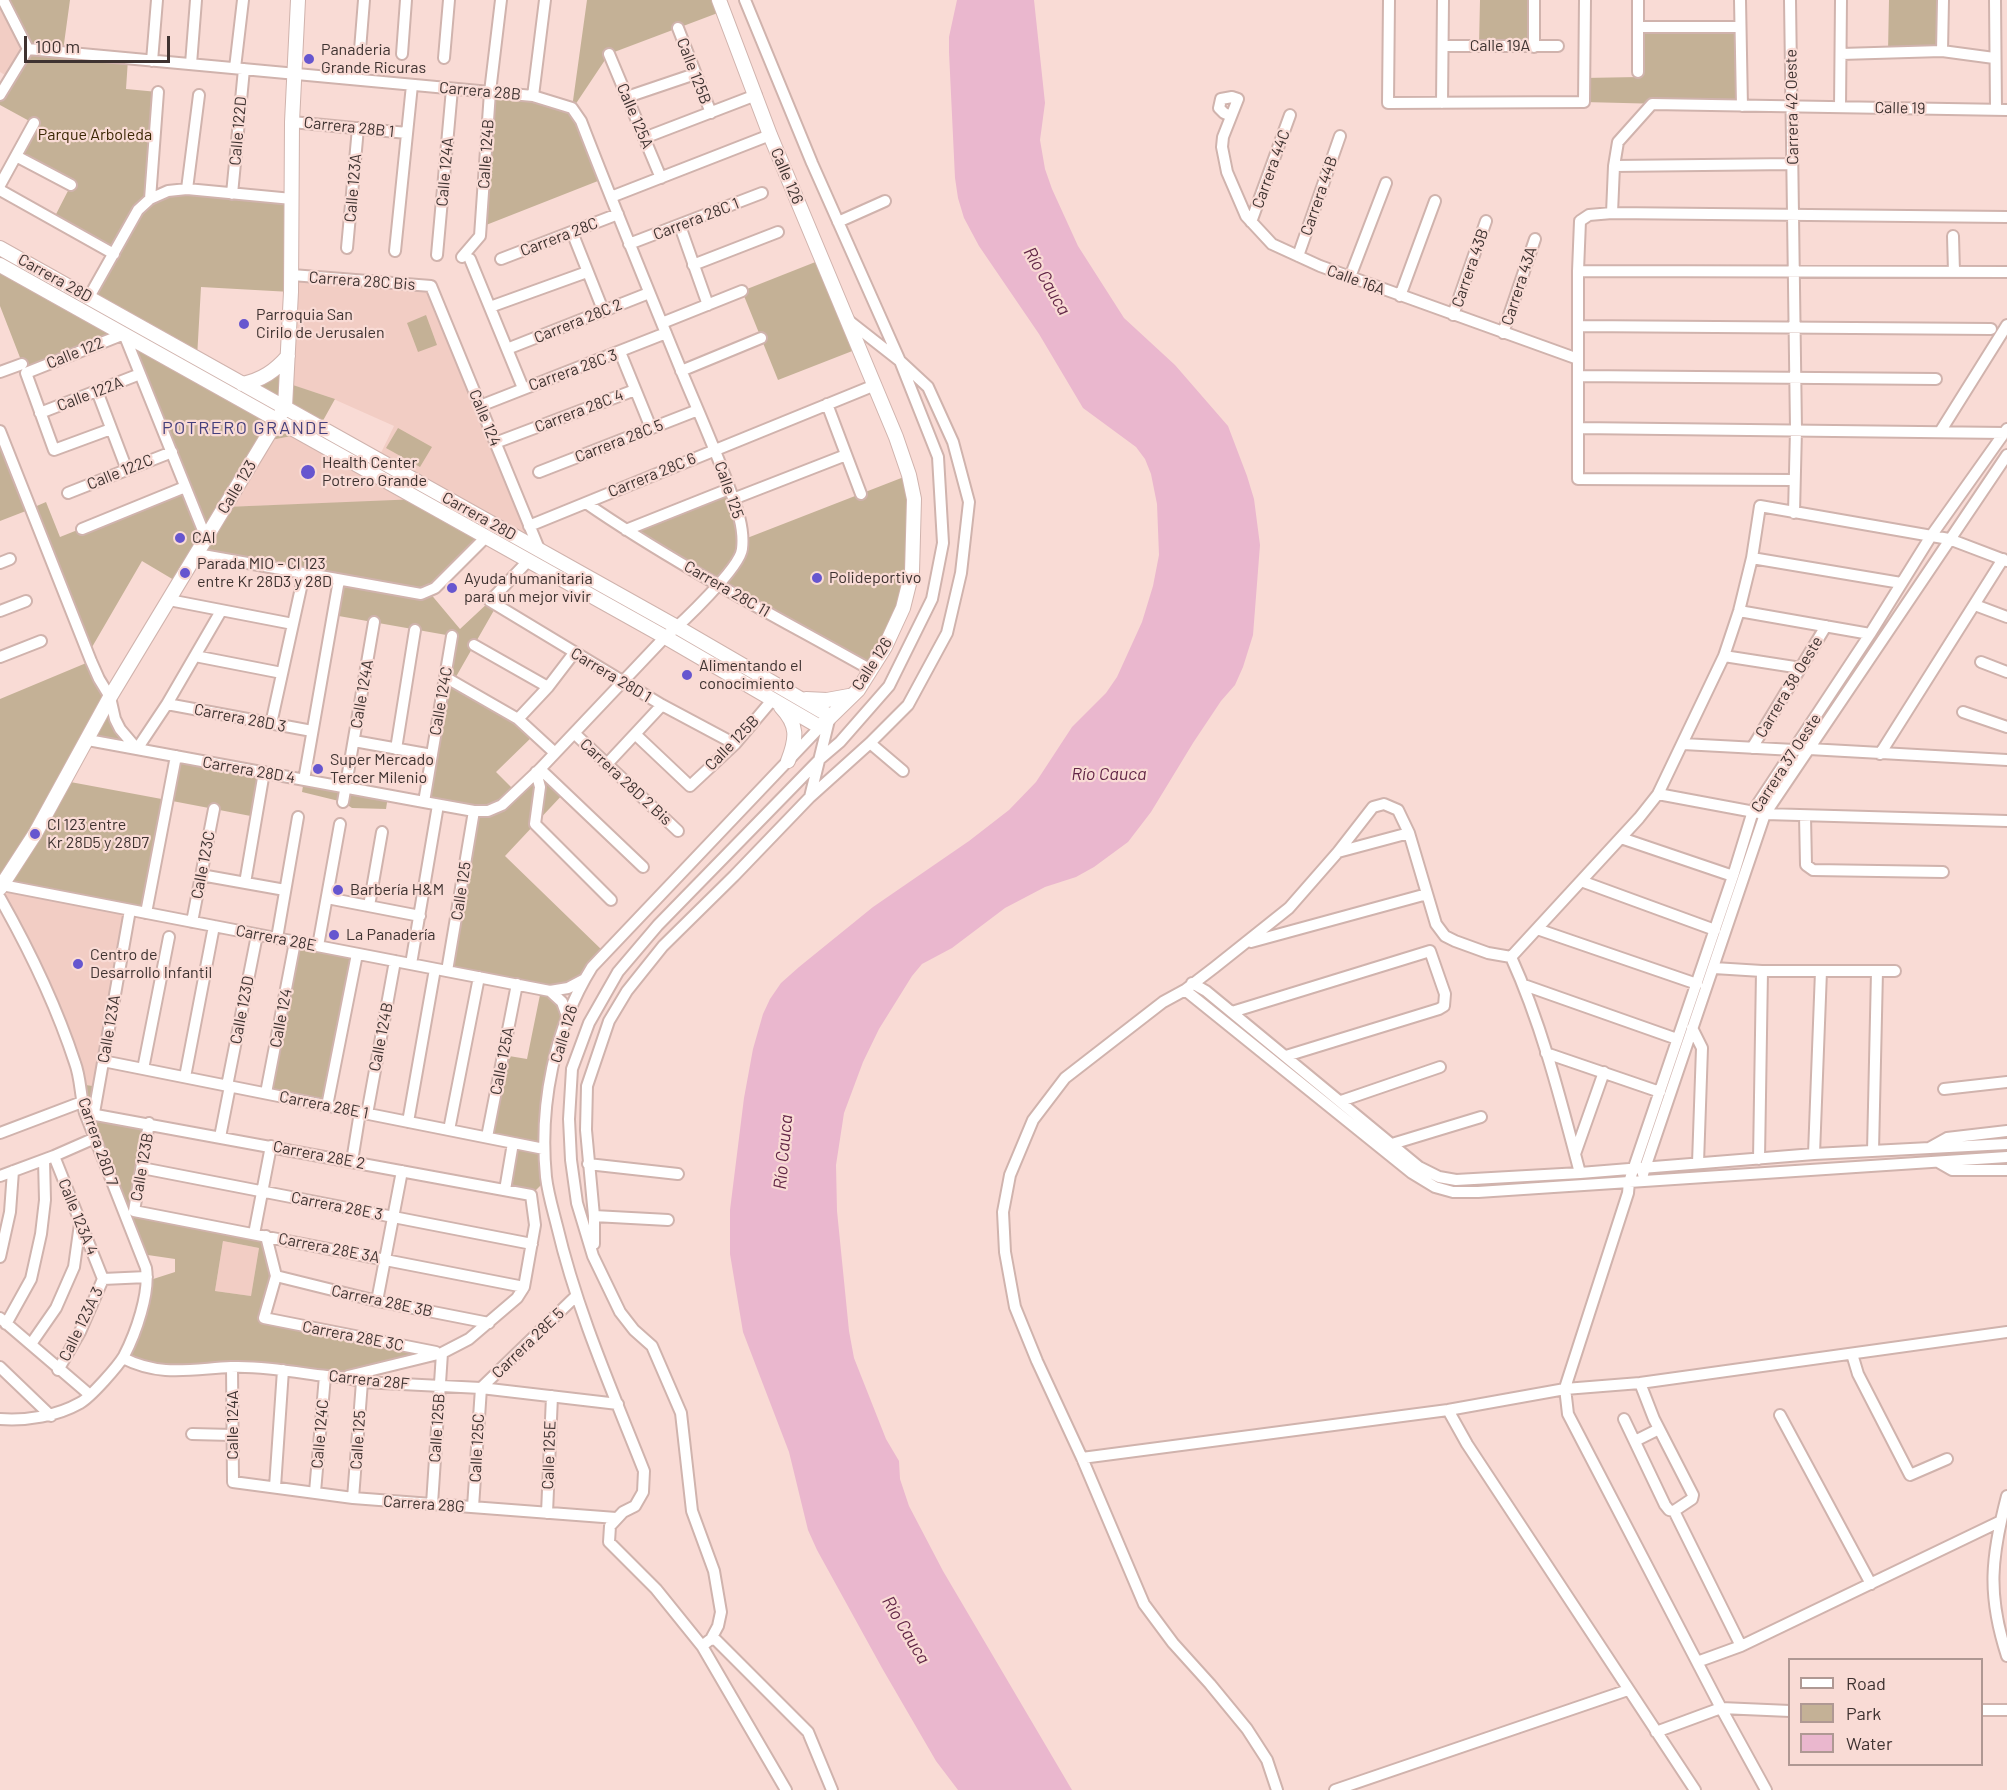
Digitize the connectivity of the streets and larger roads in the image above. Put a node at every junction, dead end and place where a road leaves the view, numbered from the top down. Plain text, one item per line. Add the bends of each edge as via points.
1 (3, 0) edge
2 (157, 0) edge
3 (196, 0) edge
4 (243, 0) edge
5 (298, 0) edge
6 (364, 0) edge
7 (406, 0) edge
8 (449, 0) edge
9 (501, 0) edge
10 (545, 0) edge
11 (719, 0) edge
12 (745, 0) edge
13 (1389, 0) edge
14 (1443, 0) edge
15 (1534, 0) edge
16 (1585, 0) edge
17 (1638, 0) edge
18 (1740, 0) edge
19 (1790, 0) edge
20 (1841, 0) edge
21 (1943, 0) edge
22 (1995, 0) edge
23 (1638, 27) junction
24 (1740, 27) junction
25 (678, 28) dead end
26 (1443, 46) junction
27 (1558, 46) dead end
28 (1534, 47) junction
29 (27, 49) junction
30 (360, 50) dead end
31 (1942, 51) junction
32 (402, 54) dead end
33 (609, 54) dead end
34 (1840, 54) junction
35 (444, 58) dead end
36 (1994, 58) junction
37 (152, 61) junction
38 (191, 64) junction
39 (240, 69) junction
40 (1638, 72) dead end
41 (295, 74) junction
42 (695, 74) junction
43 (412, 85) junction
44 (452, 89) junction
45 (158, 92) dead end
46 (490, 92) junction
47 (0, 95) edge
48 (199, 95) dead end
49 (756, 95) junction
50 (533, 96) junction
51 (627, 97) junction
52 (1442, 102) junction
53 (1742, 106) junction
54 (1792, 106) junction
55 (1840, 107) junction
56 (572, 108) joint
57 (2002, 109) edge
58 (711, 113) junction
59 (1290, 115) dead end
60 (1232, 116) dead end
61 (292, 122) junction
62 (34, 123) dead end
63 (358, 128) junction
64 (406, 133) junction
65 (770, 135) junction
66 (1340, 136) dead end
67 (644, 138) junction
68 (16, 156) junction
69 (1792, 164) junction
70 (1614, 166) junction
71 (661, 178) junction
72 (1386, 183) dead end
73 (0, 184) edge
74 (71, 185) dead end
75 (187, 189) junction
76 (0, 190) edge
77 (762, 193) dead end
78 (232, 194) junction
79 (611, 197) junction
80 (150, 199) junction
81 (292, 199) junction
82 (885, 201) dead end
83 (1435, 201) dead end
84 (1612, 213) junction
85 (1794, 213) junction
86 (618, 214) junction
87 (2007, 217) edge
88 (1486, 221) dead end
89 (838, 222) junction
90 (1251, 222) junction
91 (680, 226) junction
92 (572, 232) junction
93 (778, 232) dead end
94 (1953, 236) dead end
95 (1534, 239) dead end
96 (629, 244) junction
97 (0, 248) edge
98 (347, 248) dead end
99 (395, 251) dead end
100 (114, 254) junction
101 (437, 255) dead end
102 (1298, 256) junction
103 (501, 259) dead end
104 (0, 265) edge
105 (693, 265) junction
106 (1578, 271) junction
107 (1794, 271) junction
108 (587, 272) junction
109 (1954, 272) junction
110 (2007, 272) edge
111 (292, 275) junction
112 (1350, 277) junction
113 (432, 286) joint
114 (742, 291) dead end
115 (649, 293) junction
116 (1400, 296) junction
117 (89, 297) junction
118 (708, 305) junction
119 (490, 307) junction
120 (603, 310) junction
121 (1453, 315) junction
122 (849, 321) junction
123 (2007, 325) edge
124 (1578, 326) junction
125 (1795, 326) junction
126 (664, 328) junction
127 (1992, 329) dead end
128 (1503, 333) junction
129 (124, 334) junction
130 (761, 338) dead end
131 (507, 349) junction
132 (620, 352) junction
133 (288, 356) junction
134 (1578, 359) junction
135 (900, 361) junction
136 (24, 368) junction
137 (681, 371) junction
138 (0, 372) edge
139 (140, 374) junction
140 (1579, 376) junction
141 (1794, 377) junction
142 (1936, 379) dead end
143 (242, 384) junction
144 (875, 385) junction
145 (928, 387) junction
146 (523, 388) junction
147 (635, 390) junction
148 (97, 391) junction
149 (827, 404) junction
150 (480, 406) junction
151 (285, 407) junction
152 (698, 410) junction
153 (40, 413) junction
154 (922, 417) junction
155 (278, 419) junction
156 (651, 428) junction
157 (1578, 428) junction
158 (111, 429) junction
159 (1796, 429) junction
160 (0, 431) edge
161 (2006, 431) edge
162 (1940, 432) junction
163 (495, 443) junction
164 (715, 450) junction
165 (1991, 450) junction
166 (171, 452) junction
167 (846, 454) junction
168 (2007, 454) edge
169 (127, 470) junction
170 (539, 472) dead end
171 (1794, 480) junction
172 (185, 487) junction
173 (68, 493) dead end
174 (731, 494) junction
175 (861, 494) dead end
176 (586, 502) junction
177 (1794, 513) junction
178 (529, 526) junction
179 (82, 529) dead end
180 (626, 530) junction
181 (1931, 536) junction
182 (486, 537) junction
183 (206, 538) junction
184 (1949, 539) junction
185 (538, 549) junction
186 (197, 554) junction
187 (1752, 558) junction
188 (2005, 560) edge
189 (528, 561) junction
190 (304, 574) junction
191 (339, 580) junction
192 (1901, 583) junction
193 (717, 584) junction
194 (169, 600) junction
195 (26, 601) dead end
196 (1975, 605) junction
197 (1739, 610) junction
198 (0, 611) edge
199 (221, 611) junction
200 (2007, 617) edge
201 (374, 622) dead end
202 (293, 624) junction
203 (1826, 626) junction
204 (677, 627) junction
205 (416, 630) dead end
206 (1870, 634) junction
207 (452, 636) dead end
208 (664, 637) junction
209 (41, 642) dead end
210 (474, 645) dead end
211 (574, 653) junction
212 (195, 656) junction
213 (1724, 656) junction
214 (0, 657) edge
215 (1981, 662) dead end
216 (1801, 668) junction
217 (871, 670) junction
218 (2007, 672) edge
219 (282, 673) junction
220 (445, 677) junction
221 (624, 682) junction
222 (548, 687) junction
223 (852, 695) junction
224 (110, 697) junction
225 (773, 699) junction
226 (803, 699) junction
227 (167, 704) junction
228 (662, 705) junction
229 (1963, 712) dead end
230 (830, 716) junction
231 (518, 718) junction
232 (271, 724) junction
233 (820, 727) junction
234 (2007, 727) edge
235 (312, 731) junction
236 (574, 733) junction
237 (635, 734) junction
238 (88, 740) junction
239 (354, 741) junction
240 (870, 743) junction
241 (735, 744) junction
242 (1683, 744) junction
243 (396, 748) junction
244 (1752, 748) junction
245 (1809, 749) junction
246 (137, 750) junction
247 (1794, 750) junction
248 (555, 753) junction
249 (1880, 754) junction
250 (432, 755) junction
251 (176, 756) junction
252 (820, 759) junction
253 (2007, 760) edge
254 (788, 761) junction
255 (607, 765) junction
256 (538, 770) junction
257 (903, 771) dead end
258 (264, 772) junction
259 (304, 780) junction
260 (346, 787) junction
261 (1658, 794) junction
262 (810, 797) junction
263 (343, 802) dead end
264 (424, 802) junction
265 (438, 805) junction
266 (502, 805) joint
267 (214, 809) dead end
268 (474, 811) junction
269 (1753, 811) junction
270 (1765, 814) junction
271 (1805, 816) junction
272 (298, 817) dead end
273 (2007, 821) edge
274 (340, 824) dead end
275 (678, 831) dead end
276 (382, 832) dead end
277 (1409, 833) junction
278 (1621, 838) junction
279 (1338, 852) junction
280 (643, 867) dead end
281 (1943, 872) dead end
282 (201, 875) junction
283 (1733, 876) junction
284 (1581, 881) junction
285 (244, 883) junction
286 (1, 890) edge
287 (285, 890) junction
288 (1427, 894) junction
289 (327, 898) junction
290 (611, 900) dead end
291 (369, 906) junction
292 (130, 910) junction
293 (146, 913) junction
294 (420, 915) junction
295 (192, 922) junction
296 (214, 926) junction
297 (1537, 929) junction
298 (1715, 930) junction
299 (257, 934) junction
300 (169, 937) dead end
301 (277, 938) junction
302 (296, 942) junction
303 (1245, 943) junction
304 (318, 946) junction
305 (357, 954) junction
306 (1511, 957) junction
307 (395, 961) junction
308 (411, 964) junction
309 (1714, 968) junction
310 (435, 969) junction
311 (447, 971) junction
312 (1762, 971) junction
313 (1821, 971) junction
314 (1877, 971) junction
315 (1895, 971) dead end
316 (479, 977) junction
317 (585, 980) junction
318 (517, 984) junction
319 (1697, 984) junction
320 (1524, 985) junction
321 (1189, 986) junction
322 (550, 991) junction
323 (1232, 1012) junction
324 (567, 1016) junction
325 (1692, 1028) junction
326 (1677, 1039) junction
327 (1546, 1053) junction
328 (1286, 1056) junction
329 (103, 1061) junction
330 (1440, 1067) dead end
331 (142, 1069) junction
332 (1604, 1072) junction
333 (185, 1077) junction
334 (2007, 1082) edge
335 (229, 1086) junction
336 (1944, 1089) dead end
337 (1660, 1092) junction
338 (266, 1093) junction
339 (82, 1101) junction
340 (1341, 1101) junction
341 (327, 1106) junction
342 (90, 1113) junction
343 (364, 1113) junction
344 (1481, 1117) dead end
345 (408, 1122) junction
346 (150, 1124) junction
347 (449, 1130) junction
348 (2007, 1131) edge
349 (0, 1133) edge
350 (220, 1137) junction
351 (487, 1137) junction
352 (95, 1138) junction
353 (513, 1143) junction
354 (1392, 1144) junction
355 (2007, 1144) edge
356 (272, 1146) junction
357 (1929, 1148) junction
358 (544, 1149) junction
359 (1873, 1151) junction
360 (1814, 1154) junction
361 (1575, 1155) junction
362 (2007, 1157) edge
363 (49, 1158) junction
364 (1759, 1159) junction
365 (352, 1161) junction
366 (1938, 1162) junction
367 (1698, 1163) junction
368 (588, 1164) junction
369 (142, 1168) junction
370 (1646, 1168) junction
371 (1634, 1170) junction
372 (2007, 1170) edge
373 (13, 1171) junction
374 (402, 1171) junction
375 (1580, 1173) junction
376 (678, 1174) dead end
377 (0, 1176) edge
378 (546, 1179) junction
379 (1640, 1181) junction
380 (1628, 1187) junction
381 (505, 1190) junction
382 (263, 1192) junction
383 (531, 1195) junction
384 (130, 1213) junction
385 (594, 1216) junction
386 (393, 1218) junction
387 (668, 1220) dead end
388 (80, 1224) junction
389 (254, 1234) junction
390 (266, 1236) junction
391 (532, 1244) junction
392 (593, 1256) junction
393 (0, 1257) edge
394 (385, 1259) junction
395 (147, 1276) junction
396 (276, 1276) junction
397 (103, 1279) junction
398 (524, 1287) junction
399 (576, 1297) junction
400 (377, 1301) junction
401 (3, 1321) edge
402 (489, 1323) junction
403 (2007, 1332) edge
404 (31, 1344) junction
405 (442, 1353) junction
406 (1852, 1354) junction
407 (123, 1358) junction
408 (0, 1367) edge
409 (232, 1367) junction
410 (58, 1370) junction
411 (283, 1370) junction
412 (325, 1376) junction
413 (348, 1376) junction
414 (362, 1382) junction
415 (1640, 1383) junction
416 (441, 1386) junction
417 (481, 1388) junction
418 (1565, 1389) junction
419 (90, 1395) junction
420 (552, 1396) junction
421 (618, 1404) junction
422 (1448, 1410) junction
423 (1780, 1414) dead end
424 (51, 1416) junction
425 (0, 1419) edge
426 (1624, 1419) dead end
427 (1659, 1429) junction
428 (192, 1434) dead end
429 (232, 1435) junction
430 (1635, 1441) junction
431 (1083, 1458) junction
432 (1947, 1459) dead end
433 (233, 1482) joint
434 (275, 1487) junction
435 (315, 1492) junction
436 (2007, 1496) edge
437 (353, 1498) junction
438 (432, 1504) junction
439 (473, 1507) junction
440 (1674, 1511) junction
441 (547, 1513) junction
442 (616, 1518) junction
443 (2001, 1521) junction
444 (1871, 1584) junction
445 (706, 1642) junction
446 (1741, 1646) junction
447 (2007, 1656) edge
448 (1696, 1662) junction
449 (1628, 1690) junction
450 (1720, 1708) junction
451 (1983, 1710) edge
452 (2007, 1710) edge
453 (1788, 1711) edge
454 (1656, 1732) junction
455 (786, 1790) edge
456 (832, 1790) edge
457 (1277, 1790) edge
458 (1335, 1790) edge
459 (1695, 1790) edge
460 (1766, 1790) edge

1 - 29 street
2 - 37 street
3 - 38 street
4 - 39 street
5 - 41 street, Calle 123
6 - 30 street
7 - 32 street
8 - 35 street
9 - 46 street, Calle 124B
10 - 50 street
11 - 49 street, Calle 126
12 - 89 street
13 - 52 street via 1388,103
14 - 26 street
15 - 28 street
16 - 52 street via 1584,102
17 - 23 street
18 - 24 street
19 - 54 street, Carrera 42 Oeste
20 - 34 street
21 - 31 street
22 - 36 street
23 - 24 street
23 - 40 street
24 - 53 street
25 - 42 street, Calle 125B
26 - 28 street, Calle 19A
26 - 52 street
27 - 28 street, Calle 19A
29 - 37 street, Carrera 28B
29 - 47 street
31 - 34 street
31 - 36 street
33 - 51 street, Calle 125A
34 - 55 street
36 - 57 street
37 - 38 street, Carrera 28B
38 - 39 street, Carrera 28B
39 - 41 street, Carrera 28B
39 - 78 street, Calle 122D
41 - 43 street, Carrera 28B
41 - 61 street, Calle 123
42 - 51 street
42 - 58 street, Calle 125B
43 - 44 street, Carrera 28B
43 - 64 street
44 - 46 street, Carrera 28B
44 - 101 street, Calle 124A
45 - 80 street
46 - 50 street, Carrera 28B
46 - 119 street, Calle 124B via 480,236 466,258
48 - 75 street
49 - 58 street
49 - 65 street, Calle 126
50 - 56 street, Carrera 28B
51 - 67 street, Calle 125A
53 - 54 street, Calle 19
53 - 70 street, Calle 19 via 1652,104 1618,142
54 - 55 street, Calle 19
54 - 69 street, Carrera 42 Oeste
55 - 57 street, Calle 19
56 - 79 street, Calle 125 via 581,121
58 - 67 street
59 - 90 street, Carrera 44C
60 - 90 street, Calle 16A via 1222,147 1227,172
61 - 63 street, Carrera 28B 1
61 - 81 street, Calle 123
62 - 68 street
63 - 64 street, Carrera 28B 1
63 - 98 street, Calle 123A
64 - 99 street
65 - 71 street
65 - 122 street, Calle 126
66 - 102 street, Carrera 44B
67 - 71 street, Calle 125A
68 - 73 street
68 - 74 street
69 - 70 street
69 - 85 street, Carrera 42 Oeste
70 - 84 street, Calle 19
71 - 79 street
72 - 112 street
75 - 78 street
75 - 80 street via 168,191
76 - 100 street
77 - 91 street, Carrera 28C 1
78 - 81 street
79 - 86 street, Calle 125
80 - 100 street via 138,210
81 - 111 street, Calle 123
82 - 89 street
83 - 116 street
84 - 85 street
84 - 106 street via 1589,214 1580,221
85 - 87 street
85 - 107 street, Carrera 42 Oeste
86 - 92 street, Carrera 28C
86 - 96 street, Calle 125
88 - 121 street, Carrera 43B
89 - 135 street
90 - 102 street, Calle 16A via 1272,244
91 - 96 street, Carrera 28C 1
91 - 105 street
92 - 103 street, Carrera 28C
92 - 108 street
93 - 105 street
94 - 109 street
95 - 128 street, Carrera 43A
96 - 115 street, Calle 125
97 - 117 street, Carrera 28D
100 - 117 street
102 - 112 street, Calle 16A
104 - 129 street, Carrera 28D
105 - 118 street
106 - 107 street
106 - 124 street
107 - 109 street
107 - 125 street, Carrera 42 Oeste
108 - 119 street
108 - 120 street
109 - 110 street
111 - 113 street, Carrera 28C Bis
111 - 133 street, Calle 123
112 - 116 street, Calle 16A
113 - 150 street, Calle 124
114 - 118 street, Carrera 28C 3
115 - 120 street, Carrera 28C 2
115 - 126 street, Calle 125
116 - 121 street, Calle 16A
117 - 143 street, Carrera 28D
118 - 126 street, Carrera 28C 3
119 - 131 street
120 - 131 street, Carrera 28C 2
121 - 128 street, Calle 16A
122 - 135 street
122 - 144 street, Calle 126
123 - 162 street
124 - 125 street
124 - 134 street
125 - 127 street
125 - 141 street, Carrera 42 Oeste
126 - 132 street, Carrera 28C 3
126 - 137 street, Calle 125
128 - 134 street, Calle 16A
129 - 136 street, Calle 122
129 - 139 street
129 - 155 street, Carrera 28D
130 - 137 street
131 - 146 street
132 - 146 street, Carrera 28C 3
132 - 147 street
133 - 143 street via 263,378
133 - 151 street, Calle 123
134 - 140 street
135 - 145 street
135 - 154 street
136 - 138 street, Calle 122
136 - 153 street
137 - 152 street, Calle 125
139 - 148 street, Calle 122A
139 - 166 street
140 - 141 street
140 - 157 street
141 - 142 street
141 - 159 street, Carrera 42 Oeste
143 - 151 street, Carrera 28D
144 - 149 street, Carrera 28C 6
144 - 217 street, Calle 126 via 909,475 914,525 912,572 903,608
145 - 154 street
145 - 240 street via 953,442 969,502 961,573 947,633 908,705
146 - 150 street, Carrera 28C 3
147 - 156 street
147 - 163 street, Carrera 28C 4
148 - 153 street, Calle 122A
148 - 158 street
149 - 164 street, Carrera 28C 6
149 - 167 street
150 - 163 street, Calle 124
151 - 155 street, Calle 123
151 - 185 street, Carrera 28D
152 - 156 street, Carrera 28C 5
152 - 164 street, Calle 125
153 - 158 street via 54,450
154 - 252 street via 938,458 943,543 932,599 889,686
155 - 182 street, Carrera 28D
155 - 183 street, Calle 123
156 - 170 street, Carrera 28C 5
157 - 159 street
157 - 171 street via 1578,479
158 - 169 street
159 - 162 street
159 - 171 street, Carrera 42 Oeste
160 - 224 street via 88,654
161 - 162 street
161 - 165 street, Carrera 37 Oeste
163 - 178 street, Calle 124
164 - 174 street, Calle 125
164 - 176 street, Carrera 28C 6
165 - 168 street
165 - 181 street, Carrera 37 Oeste
166 - 169 street, Calle 122C
166 - 172 street
167 - 174 street
167 - 175 street
168 - 184 street, Carrera 37 Oeste
169 - 173 street, Calle 122C
171 - 177 street, Carrera 42 Oeste
172 - 179 street
172 - 183 street
174 - 180 street
174 - 193 street, Calle 125 via 742,530 742,551
176 - 178 street, Carrera 28C 6
176 - 180 street, Carrera 28C 11
177 - 181 street
177 - 187 street via 1760,506
178 - 185 street, Calle 124
180 - 193 street, Carrera 28C 11
181 - 184 street
181 - 192 street, Carrera 37 Oeste
182 - 189 street, Carrera 28D
182 - 191 street via 429,592 421,594
183 - 186 street, Calle 123
184 - 188 street
184 - 245 street, Carrera 37 Oeste
185 - 204 street, Carrera 28D
186 - 190 street
186 - 194 street, Calle 123
187 - 192 street
187 - 197 street
188 - 196 street
189 - 208 street, Carrera 28D
189 - 211 street, Carrera 28D 1 via 490,601
190 - 191 street
190 - 202 street
191 - 235 street
192 - 206 street, Carrera 37 Oeste
193 - 204 street, Calle 125
193 - 217 street, Carrera 28C 11
194 - 199 street
194 - 224 street, Calle 123
195 - 198 street
196 - 200 street
196 - 249 street
197 - 203 street
197 - 213 street
199 - 202 street
199 - 212 street
201 - 239 street, Calle 124A
202 - 219 street
203 - 206 street
203 - 216 street, Carrera 38 Oeste
204 - 208 street, Calle 125
204 - 226 street, Carrera 28D
205 - 243 street
206 - 247 street, Carrera 37 Oeste
207 - 220 street, Calle 124C
208 - 221 street, Calle 125
208 - 225 street, Carrera 28D
209 - 214 street
210 - 222 street
211 - 221 street, Carrera 28D 1
211 - 222 street
212 - 219 street
212 - 227 street
213 - 216 street
213 - 242 street
215 - 218 street
216 - 244 street, Carrera 38 Oeste
217 - 223 street, Calle 126
219 - 232 street
220 - 231 street, Carrera 28D 2 Bis
220 - 250 street, Calle 124C
221 - 228 street, Carrera 28D 1
221 - 236 street, Calle 125
222 - 231 street
223 - 226 street
223 - 230 street, Calle 126
224 - 238 street, Calle 123
224 - 246 street via 120,729
225 - 233 street, Carrera 28D
225 - 241 street, Calle 125B
225 - 254 street via 789,716 795,732
226 - 230 street, Carrera 28D
227 - 232 street, Carrera 28D 3
227 - 246 street
228 - 237 street
228 - 241 street, Carrera 28D 1
229 - 234 street
230 - 233 street, Calle 126
230 - 252 street
231 - 248 street, Carrera 28D 2 Bis
232 - 235 street, Carrera 28D 3
233 - 254 street, Calle 126
235 - 259 street
236 - 248 street, Calle 125
236 - 255 street, Carrera 28D 2 Bis
237 - 241 street, Calle 125B via 690,786
237 - 255 street
238 - 246 street, Carrera 28D 4
238 - 286 street, Calle 123
239 - 243 street
239 - 260 street, Calle 124A
240 - 257 street
240 - 262 street
242 - 244 street
242 - 261 street
243 - 250 street
244 - 247 street
245 - 247 street
245 - 249 street
245 - 270 street, Carrera 37 Oeste
246 - 251 street, Carrera 28D 4
247 - 269 street, Carrera 37 Oeste
248 - 256 street, Calle 125
249 - 253 street
250 - 264 street, Calle 124C
251 - 258 street, Carrera 28D 4
251 - 293 street
252 - 262 street
252 - 392 street via 658,925 618,972 589,1023 572,1069 569,1119 577,1203
254 - 317 street, Calle 126 via 605,953
255 - 275 street, Carrera 28D 2 Bis
256 - 266 street, Calle 125
256 - 280 street
256 - 290 street via 540,793 535,824
258 - 259 street, Carrera 28D 4
258 - 285 street
259 - 260 street, Carrera 28D 4
260 - 263 street, Calle 124A
260 - 264 street, Carrera 28D 4
261 - 269 street
261 - 278 street
262 - 368 street via 663,946 627,991 609,1021 587,1086
264 - 265 street, Carrera 28D 4
265 - 268 street, Carrera 28D 4
265 - 294 street
266 - 268 street, Carrera 28D 4
267 - 282 street, Calle 123C
268 - 311 street, Calle 125
269 - 270 street
269 - 283 street, Carrera 37 Oeste
270 - 271 street
270 - 309 street, Carrera 37 Oeste
271 - 273 street
271 - 281 street via 1806,865 1813,870
272 - 287 street
274 - 289 street
276 - 291 street
277 - 279 street
277 - 279 street via 1398,810 1379,805 1373,807
277 - 288 street
278 - 283 street
278 - 284 street
279 - 303 street via 1289,908
282 - 285 street
282 - 295 street, Calle 123C
283 - 298 street, Carrera 37 Oeste
284 - 297 street
284 - 298 street
285 - 287 street
286 - 292 street, Carrera 28E
286 - 339 street, Carrera 28D 7 via 48,991 77,1066
287 - 301 street
288 - 303 street
288 - 306 street via 1436,924 1445,936 1488,953
289 - 291 street
289 - 304 street
291 - 294 street
292 - 293 street, Carrera 28E
292 - 329 street, Calle 123A
293 - 295 street, Carrera 28E
294 - 308 street
295 - 296 street, Carrera 28E
296 - 299 street, Carrera 28E
296 - 333 street
297 - 306 street
297 - 319 street
298 - 319 street, Carrera 37 Oeste
299 - 301 street, Carrera 28E
299 - 335 street, Calle 123D
300 - 331 street
301 - 302 street, Carrera 28E
302 - 304 street, Carrera 28E
302 - 338 street, Calle 124
303 - 321 street
304 - 305 street, Carrera 28E
305 - 307 street, Carrera 28E
305 - 341 street
306 - 320 street
307 - 308 street, Carrera 28E
307 - 343 street, Calle 124B
308 - 310 street, Carrera 28E
309 - 312 street
309 - 325 street, Carrera 37 Oeste
310 - 311 street, Carrera 28E
310 - 345 street
311 - 316 street, Carrera 28E
312 - 313 street
312 - 364 street
313 - 314 street
313 - 360 street
314 - 315 street
314 - 359 street
316 - 318 street, Carrera 28E
316 - 347 street
317 - 322 street, Carrera 28E
317 - 324 street, Calle 126
318 - 322 street, Carrera 28E
318 - 351 street, Calle 125A
319 - 326 street, Carrera 37 Oeste
320 - 326 street
320 - 327 street
321 - 323 street via 1206,991
321 - 380 street via 1412,1173 1435,1187 1453,1192
321 - 431 street via 1065,1078 1033,1120 1010,1175 1003,1212 1005,1252 1015,1307
322 - 324 street via 562,1002
323 - 328 street
323 - 328 street via 1430,951 1445,994 1444,1006
324 - 358 street, Calle 126 via 546,1099
325 - 367 street via 1702,1048
325 - 370 street, Carrera 37 Oeste
326 - 337 street, Carrera 37 Oeste
327 - 332 street
327 - 361 street
328 - 340 street
329 - 331 street, Carrera 28E 1
329 - 342 street, Calle 123A
330 - 340 street
331 - 333 street, Carrera 28E 1
332 - 337 street
332 - 361 street
333 - 335 street, Carrera 28E 1
334 - 336 street
335 - 338 street, Carrera 28E 1
335 - 350 street, Calle 123D
337 - 371 street, Carrera 37 Oeste
338 - 341 street, Carrera 28E 1
339 - 342 street, Carrera 28D 7
339 - 349 street
340 - 354 street
341 - 343 street, Carrera 28E 1
342 - 346 street, Carrera 28E 2
342 - 352 street, Carrera 28D 7
343 - 345 street, Carrera 28E 1
343 - 365 street, Calle 124B
344 - 354 street
345 - 347 street, Carrera 28E 1
346 - 350 street, Carrera 28E 2
346 - 369 street, Calle 123B
347 - 351 street, Carrera 28E 1
348 - 357 street via 1947,1138
350 - 356 street, Carrera 28E 2
351 - 353 street, Carrera 28E 1
352 - 363 street
352 - 384 street, Carrera 28D 7
353 - 358 street, Carrera 28E 1
353 - 381 street
354 - 375 street via 1419,1167 1456,1180
355 - 357 street
356 - 365 street, Carrera 28E 2
356 - 382 street
357 - 359 street
358 - 378 street, Calle 126
359 - 360 street
360 - 364 street
361 - 375 street
362 - 366 street
363 - 373 street
363 - 388 street, Calle 123A 4
363 - 401 street via 31,1279
364 - 367 street
365 - 374 street, Carrera 28E 2
366 - 372 street via 1952,1170
366 - 379 street
367 - 370 street
368 - 376 street
368 - 385 street
369 - 382 street, Carrera 28E 3
369 - 384 street, Calle 123B
370 - 371 street
370 - 379 street, Carrera 37 Oeste
371 - 375 street
371 - 380 street, Carrera 37 Oeste
373 - 377 street
373 - 393 street via 10,1212
374 - 381 street, Carrera 28E 2
374 - 386 street
378 - 383 street
378 - 399 street, Calle 126
379 - 380 street
380 - 418 street, Carrera 37 Oeste
381 - 383 street, Carrera 28E 2
382 - 386 street, Carrera 28E 3
382 - 389 street
383 - 391 street via 535,1225
384 - 389 street, Carrera 28E 3A
384 - 395 street, Carrera 28D 7
385 - 387 street
385 - 392 street
386 - 391 street, Carrera 28E 3
386 - 394 street
388 - 397 street, Calle 123A 4
388 - 404 street via 74,1267 56,1308
389 - 390 street, Carrera 28E 3A
390 - 394 street, Carrera 28E 3A
390 - 396 street
391 - 398 street
392 - 445 street via 620,1312 652,1346 681,1413 692,1511 714,1571 721,1612 718,1626
394 - 398 street, Carrera 28E 3A
394 - 400 street
395 - 397 street
395 - 407 street, Carrera 28D 7 via 139,1319
396 - 400 street, Carrera 28E 3B
396 - 405 street, Carrera 28E 3C via 264,1318
397 - 410 street, Calle 123A 3
398 - 402 street
399 - 417 street, Carrera 28E 5
399 - 421 street, Calle 126
400 - 402 street, Carrera 28E 3B
401 - 404 street
402 - 405 street
403 - 406 street
404 - 410 street
405 - 413 street
405 - 416 street, Calle 125B
406 - 415 street
406 - 432 street via 1858,1374 1910,1475
407 - 409 street, Carrera 28F via 158,1370
407 - 419 street, Carrera 28D 7
408 - 424 street
409 - 411 street, Carrera 28F
409 - 429 street, Calle 124A
410 - 419 street
411 - 412 street, Carrera 28F
411 - 434 street
412 - 413 street, Carrera 28F
412 - 435 street, Calle 124C
413 - 414 street, Carrera 28F
414 - 416 street, Carrera 28F
414 - 437 street, Calle 125
415 - 418 street
415 - 427 street
416 - 417 street, Carrera 28F
416 - 438 street, Calle 125B
417 - 420 street, Carrera 28F
417 - 439 street, Calle 125C
418 - 422 street
418 - 448 street via 1568,1414
419 - 424 street, Carrera 28D 7
420 - 421 street, Carrera 28F
420 - 441 street, Calle 125E
421 - 442 street, Calle 126 via 645,1471 643,1492 635,1506
422 - 431 street
422 - 449 street
423 - 444 street
424 - 425 street
426 - 430 street
427 - 430 street
427 - 440 street via 1693,1495 1686,1505
428 - 429 street
429 - 433 street, Calle 124A
430 - 440 street via 1665,1505
431 - 457 street via 1144,1604 1246,1730 1267,1760
433 - 434 street, Carrera 28G
434 - 435 street, Carrera 28G
435 - 437 street, Carrera 28G
436 - 443 street
437 - 438 street, Carrera 28G
438 - 439 street, Carrera 28G
439 - 441 street, Carrera 28G
440 - 446 street
441 - 442 street, Carrera 28G
442 - 445 street via 610,1526 609,1542
443 - 444 street
443 - 447 street via 1993,1570 1994,1602
444 - 446 street
445 - 455 street
445 - 456 street via 716,1640 808,1732
446 - 448 street
448 - 450 street
449 - 454 street
449 - 458 street
450 - 453 street
450 - 454 street
450 - 460 street
451 - 452 street
454 - 459 street

